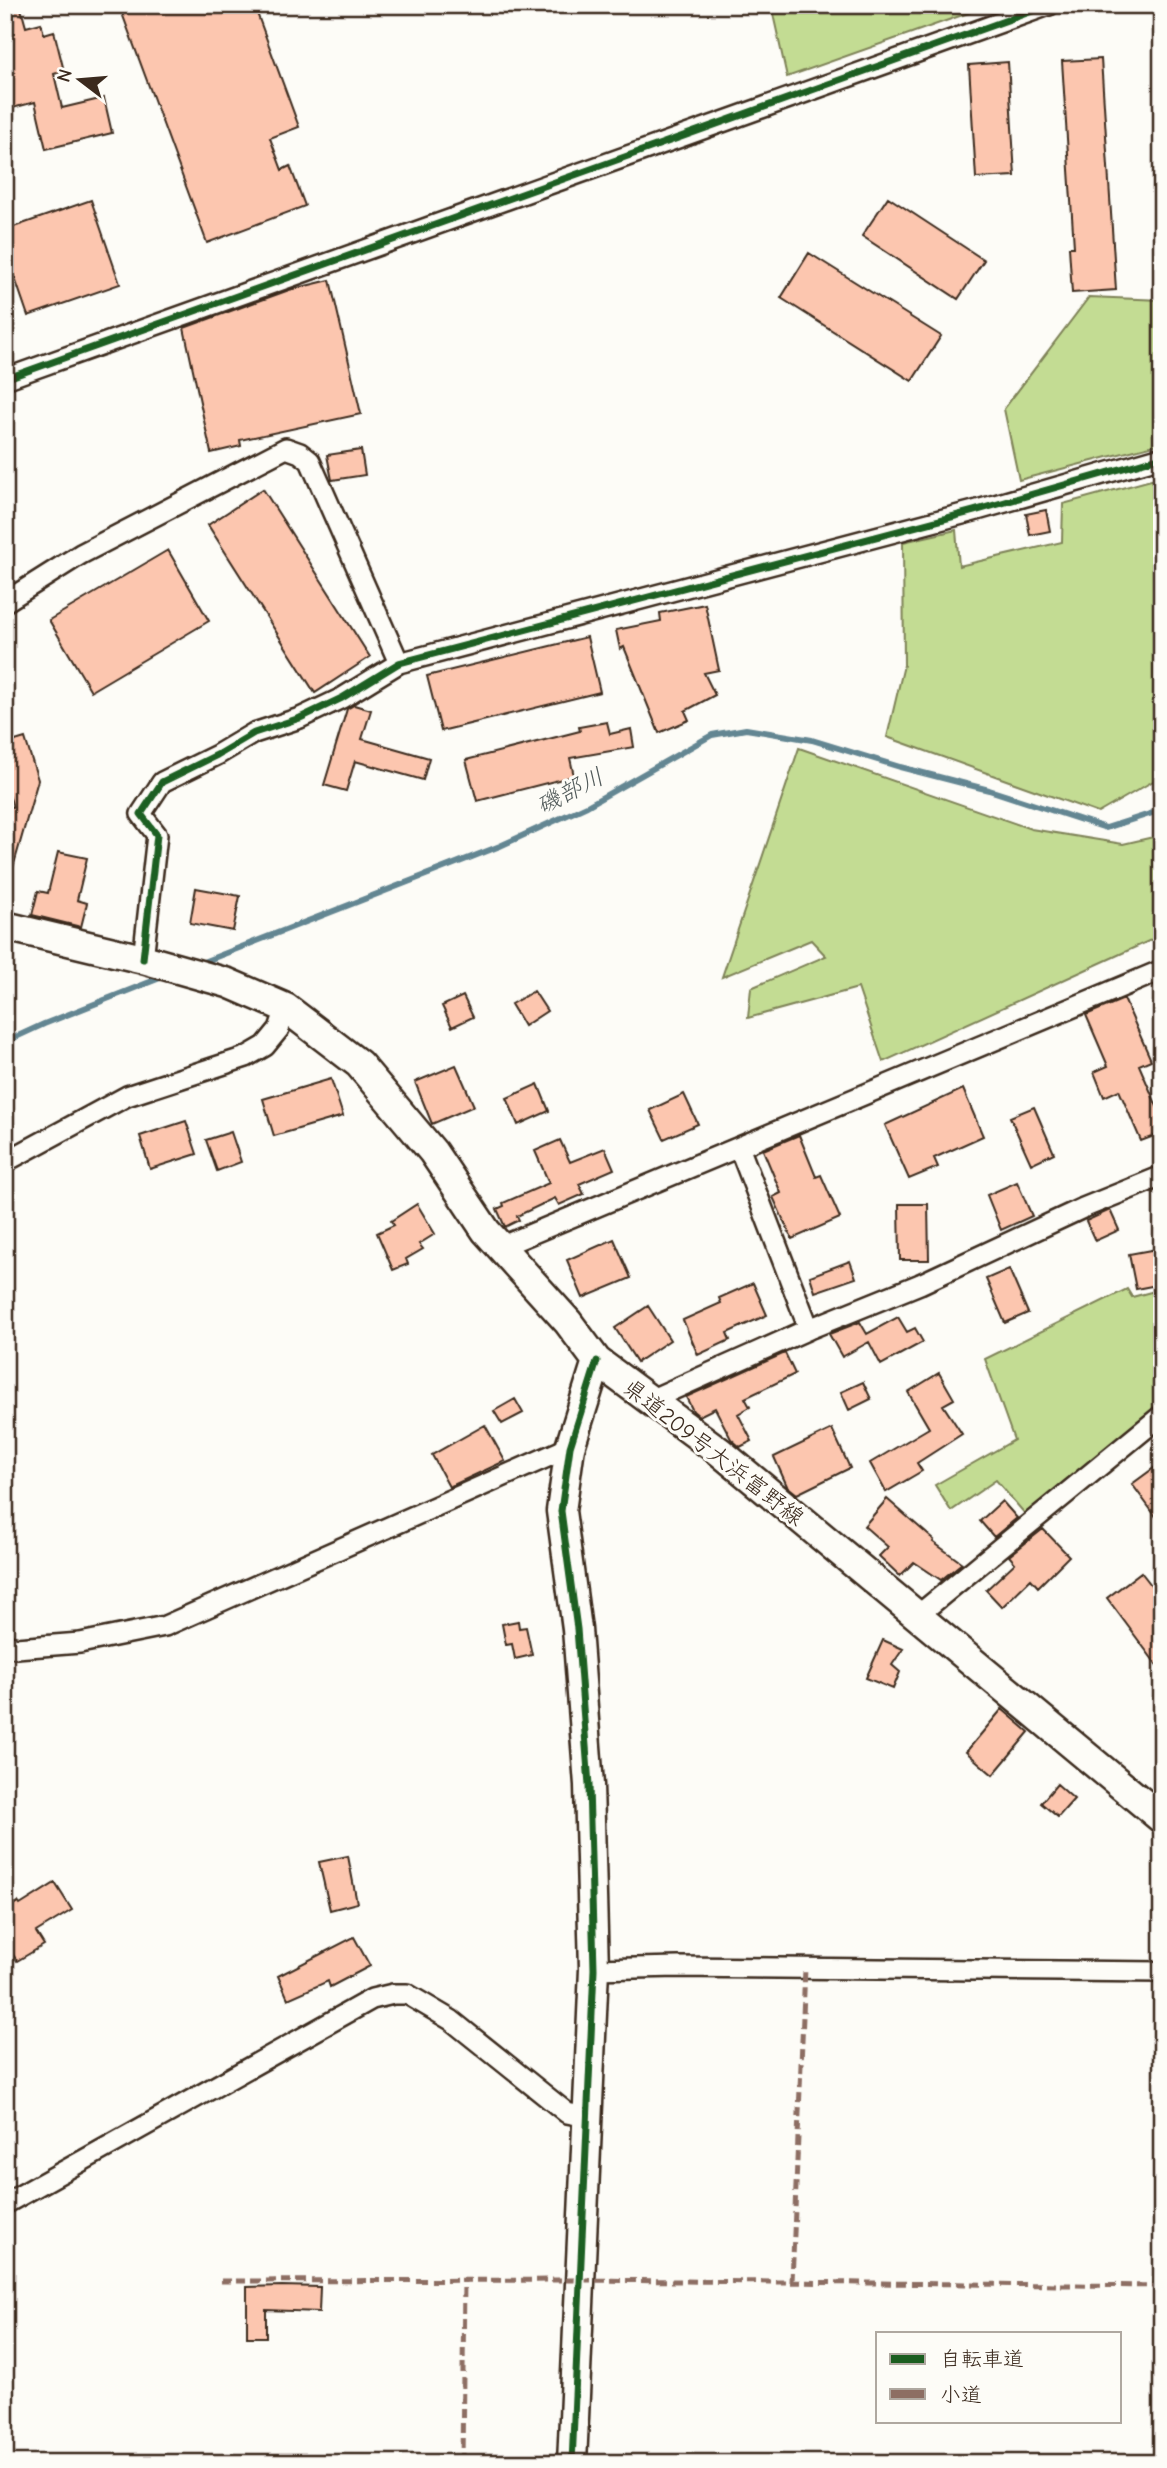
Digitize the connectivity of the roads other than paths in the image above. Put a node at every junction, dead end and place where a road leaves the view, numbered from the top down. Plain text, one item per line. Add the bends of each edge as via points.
1 (1049, 5) edge
2 (5, 379) edge
3 (1162, 457) edge
4 (5, 602) edge
5 (399, 663) junction
6 (5, 926) edge
7 (143, 959) junction
8 (1162, 970) edge
9 (286, 1008) junction
10 (739, 1147) junction
11 (5, 1162) edge
12 (1162, 1176) edge
13 (500, 1247) junction
14 (809, 1329) junction
15 (597, 1361) junction
16 (650, 1400) junction
17 (1162, 1415) edge
18 (570, 1447) junction
19 (917, 1616) junction
20 (5, 1644) edge
21 (1162, 1819) edge
22 (594, 1969) junction
23 (1162, 1972) edge
24 (587, 2117) junction
25 (5, 2204) edge
26 (572, 2463) edge

1 - 2 street
3 - 5 street
4 - 5 street via 81,554 285,448 310,461
5 - 7 street via 341,698 254,733 162,782 141,814 157,835
6 - 7 main road, 県道209号大浜富野線
7 - 9 main road, 県道209号大浜富野線 via 228,983
8 - 10 street
9 - 11 street via 279,1029 265,1046 246,1057 127,1096
9 - 13 main road, 県道209号大浜富野線 via 359,1063 433,1152
10 - 13 street
10 - 14 street
12 - 14 street
13 - 15 main road, 県道209号大浜富野線 via 568,1321
14 - 16 street
15 - 16 main road, 県道209号大浜富野線
15 - 18 main road
16 - 19 main road, 県道209号大浜富野線 via 720,1452
17 - 19 street
18 - 20 street via 165,1626 80,1643 16,1648
18 - 22 main road via 561,1511 577,1629 589,1785
19 - 21 main road, 県道209号大浜富野線
22 - 23 street
22 - 24 main road
24 - 25 street via 567,2113 451,2020 407,1994 393,1994 372,1998
24 - 26 main road

